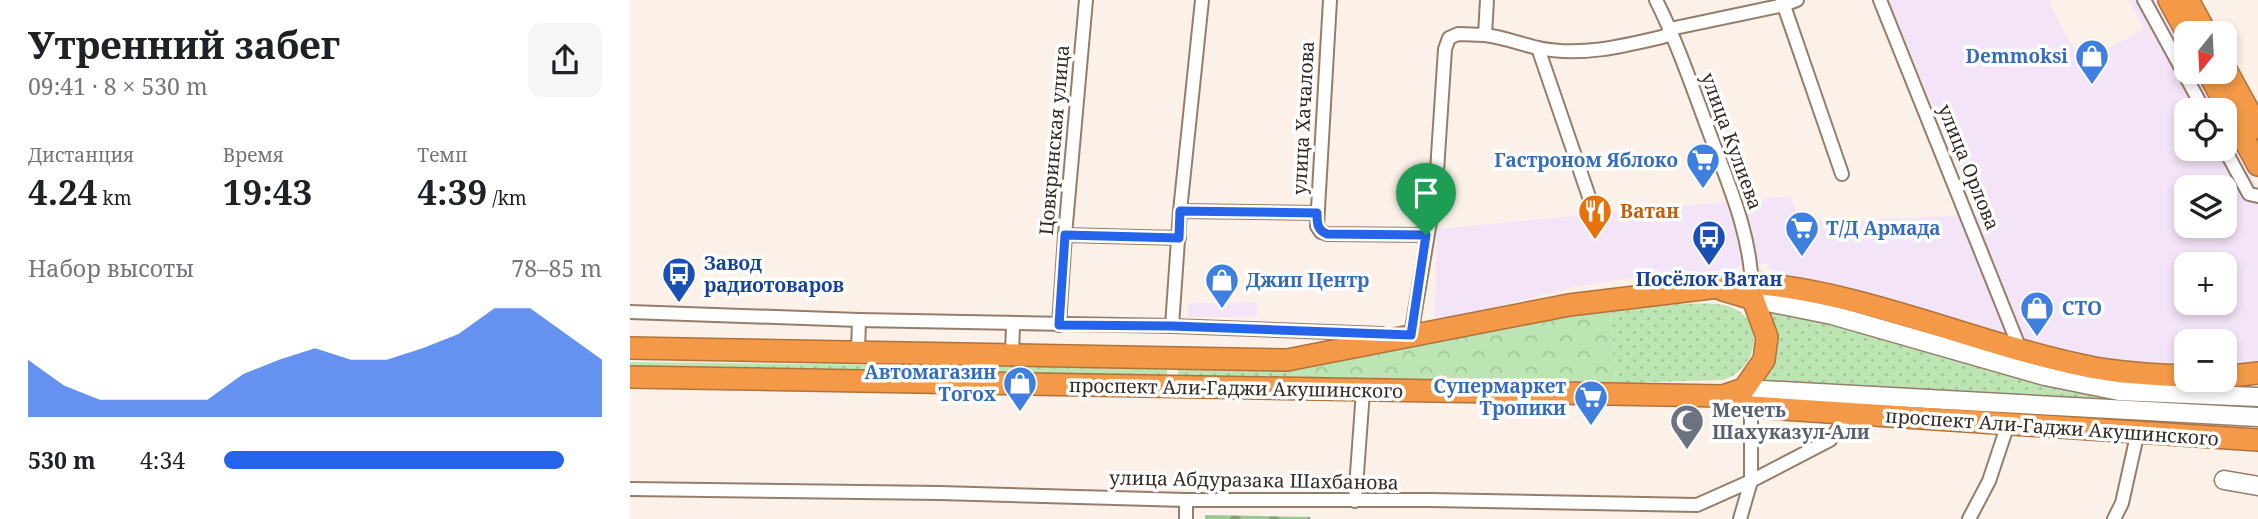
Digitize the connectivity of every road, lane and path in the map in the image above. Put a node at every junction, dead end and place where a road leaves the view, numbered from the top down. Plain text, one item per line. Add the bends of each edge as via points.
1 (1086, 0) edge
2 (1202, 0) edge
3 (1330, 0) edge
4 (1487, 0) edge
5 (1656, 0) edge
6 (1880, 0) edge
7 (2144, 0) edge
8 (2169, 0) edge
9 (2188, 0) edge
10 (1787, 2) edge
11 (2180, 21) edge
12 (2199, 21) edge
13 (1670, 29) junction
14 (1485, 35) junction
15 (1538, 48) junction
16 (2214, 84) edge
17 (2234, 84) edge
18 (2197, 98) edge
19 (2258, 128) edge
20 (2231, 161) edge
21 (2258, 165) edge
22 (1842, 174) dead end
23 (2258, 196) edge
24 (1180, 211) junction
25 (1317, 213) junction
26 (1598, 223) dead end
27 (1065, 235) junction
28 (1426, 235) junction
29 (1179, 238) junction
30 (1752, 291) junction
31 (630, 313) edge
32 (859, 320) junction
33 (1013, 324) junction
34 (1059, 325) junction
35 (1172, 326) junction
36 (1411, 335) junction
37 (630, 348) edge
38 (2020, 349) junction
39 (858, 351) junction
40 (1012, 355) junction
41 (1179, 358) junction
42 (2258, 373) edge
43 (2174, 376) edge
44 (2237, 376) edge
45 (630, 377) edge
46 (2237, 378) edge
47 (2258, 379) edge
48 (1179, 387) junction
49 (1363, 391) junction
50 (2258, 397) edge
51 (1747, 398) junction
52 (1849, 414) junction
53 (2258, 417) edge
54 (2008, 424) junction
55 (2138, 431) junction
56 (2258, 440) edge
57 (2224, 480) dead end
58 (1751, 481) junction
59 (2258, 486) edge
60 (630, 489) edge
61 (1186, 500) junction
62 (1354, 501) junction
63 (1186, 519) edge
64 (1740, 519) edge
65 (1969, 519) edge
66 (2115, 519) edge

1 - 27 street, Цовкринская улица
2 - 24 street
3 - 25 street, улица Хачалова
4 - 14 street
5 - 13 street, улица Кулиева
6 - 38 street, улица Орлова
7 - 18 street
8 - 11 highway
9 - 12 highway
10 - 13 street
10 - 22 street
13 - 15 street via 1666,36 1609,49
13 - 30 street, улица Кулиева via 1737,207 1751,262
14 - 15 street
14 - 28 street via 1458,34 1449,38 1445,49 1436,186
15 - 26 street
16 - 21 highway
17 - 19 highway
20 - 23 street via 2249,194
24 - 25 street
24 - 29 street
25 - 28 street, улица Хачалова via 1318,226 1327,234
27 - 29 street
27 - 34 street, Цовкринская улица
28 - 36 street
29 - 35 street
30 - 36 highway, проспект Али-Гаджи Акушинского via 1662,292
30 - 38 highway via 1778,285 1852,301
30 - 50 main road via 2045,376 2119,391
30 - 51 highway via 1767,337 1764,359
31 - 32 street
32 - 33 street
32 - 39 street
33 - 34 street
33 - 40 street
34 - 35 street
35 - 36 street
36 - 41 highway, проспект Али-Гаджи Акушинского via 1287,360
37 - 39 highway, проспект Али-Гаджи Акушинского
38 - 43 highway via 2093,367
39 - 40 highway, проспект Али-Гаджи Акушинского
40 - 41 highway, проспект Али-Гаджи Акушинского
41 - 48 highway via 1172,372
42 - 44 highway
45 - 48 highway, проспект Али-Гаджи Акушинского
46 - 47 highway
48 - 49 highway, проспект Али-Гаджи Акушинского
49 - 51 highway, проспект Али-Гаджи Акушинского
49 - 62 street
51 - 52 highway, проспект Али-Гаджи Акушинского
51 - 53 main road
51 - 58 street
52 - 54 highway, проспект Али-Гаджи Акушинского
52 - 58 street, улица Абдуразака Шахбанова via 1830,440
54 - 55 highway, проспект Али-Гаджи Акушинского
54 - 65 street via 1989,481
55 - 56 highway, проспект Али-Гаджи Акушинского
55 - 66 street
57 - 59 main road
58 - 62 street, улица Абдуразака Шахбанова via 1697,505
58 - 64 street
60 - 61 street, улица Абдуразака Шахбанова
61 - 62 street, улица Абдуразака Шахбанова
61 - 63 street

